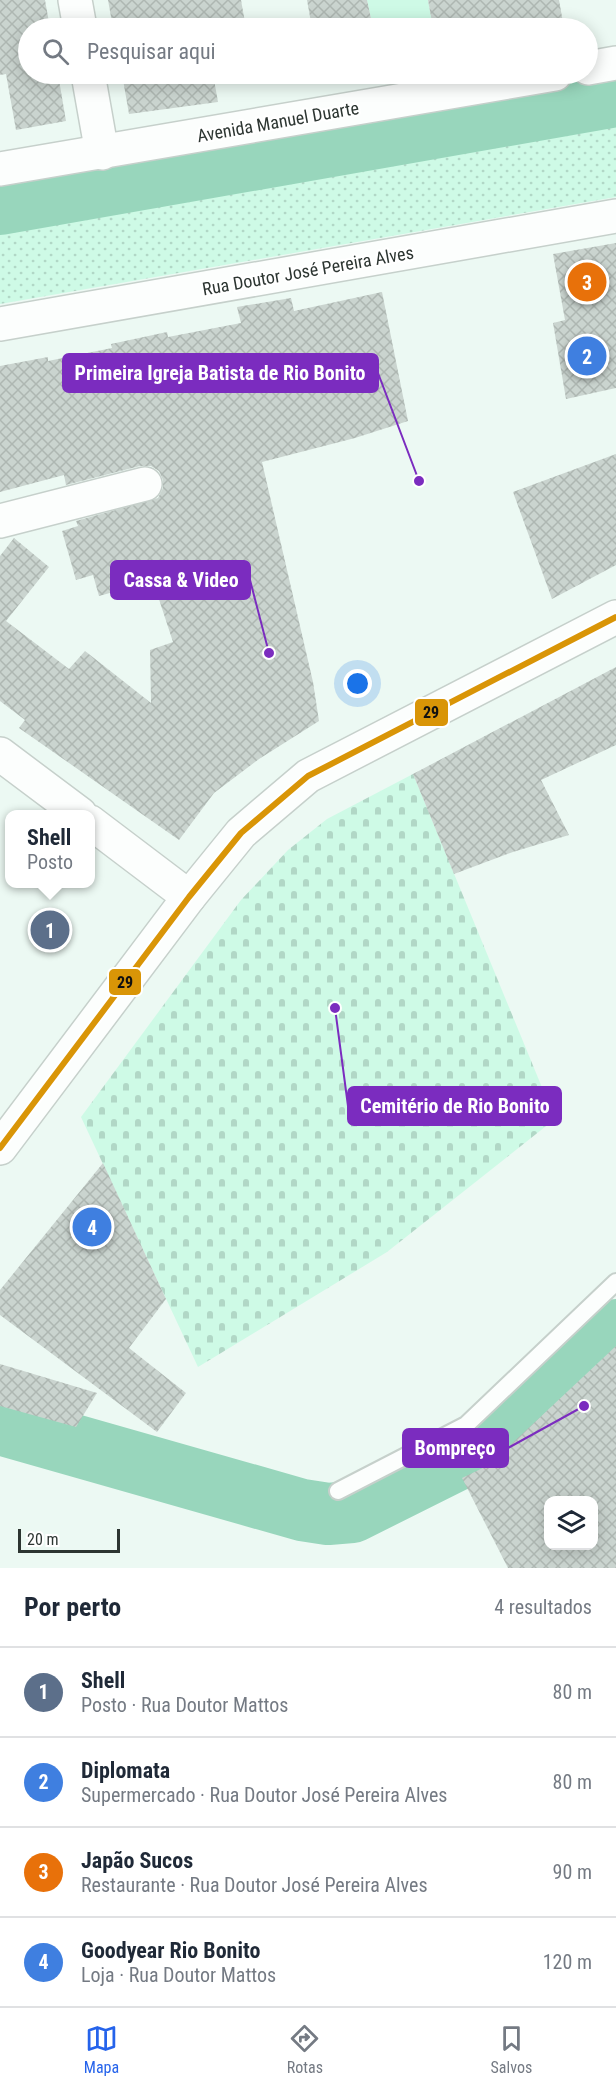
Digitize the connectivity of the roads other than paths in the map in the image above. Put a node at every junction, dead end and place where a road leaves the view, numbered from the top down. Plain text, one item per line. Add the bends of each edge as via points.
1 (75, 0) edge
2 (78, 18) edge
3 (616, 63) edge
4 (598, 66) edge
5 (90, 84) edge
6 (498, 84) edge
7 (102, 153) junction
8 (0, 169) edge
9 (616, 216) edge
10 (0, 324) edge
11 (145, 484) dead end
12 (0, 521) edge
13 (616, 617) edge
14 (0, 754) edge
15 (75, 810) edge
16 (95, 826) edge
17 (189, 897) junction
18 (0, 1148) edge
19 (616, 1282) edge
20 (338, 1491) dead end

1 - 2 main road
3 - 4 main road
5 - 7 main road
6 - 7 main road, Avenida Manuel Duarte
7 - 8 main road, Avenida Manuel Duarte
9 - 10 main road, Rua Doutor José Pereira Alves
11 - 12 main road
13 - 17 main road via 308,776 241,833
14 - 15 main road
16 - 17 main road
17 - 18 main road
19 - 20 lane via 466,1425

